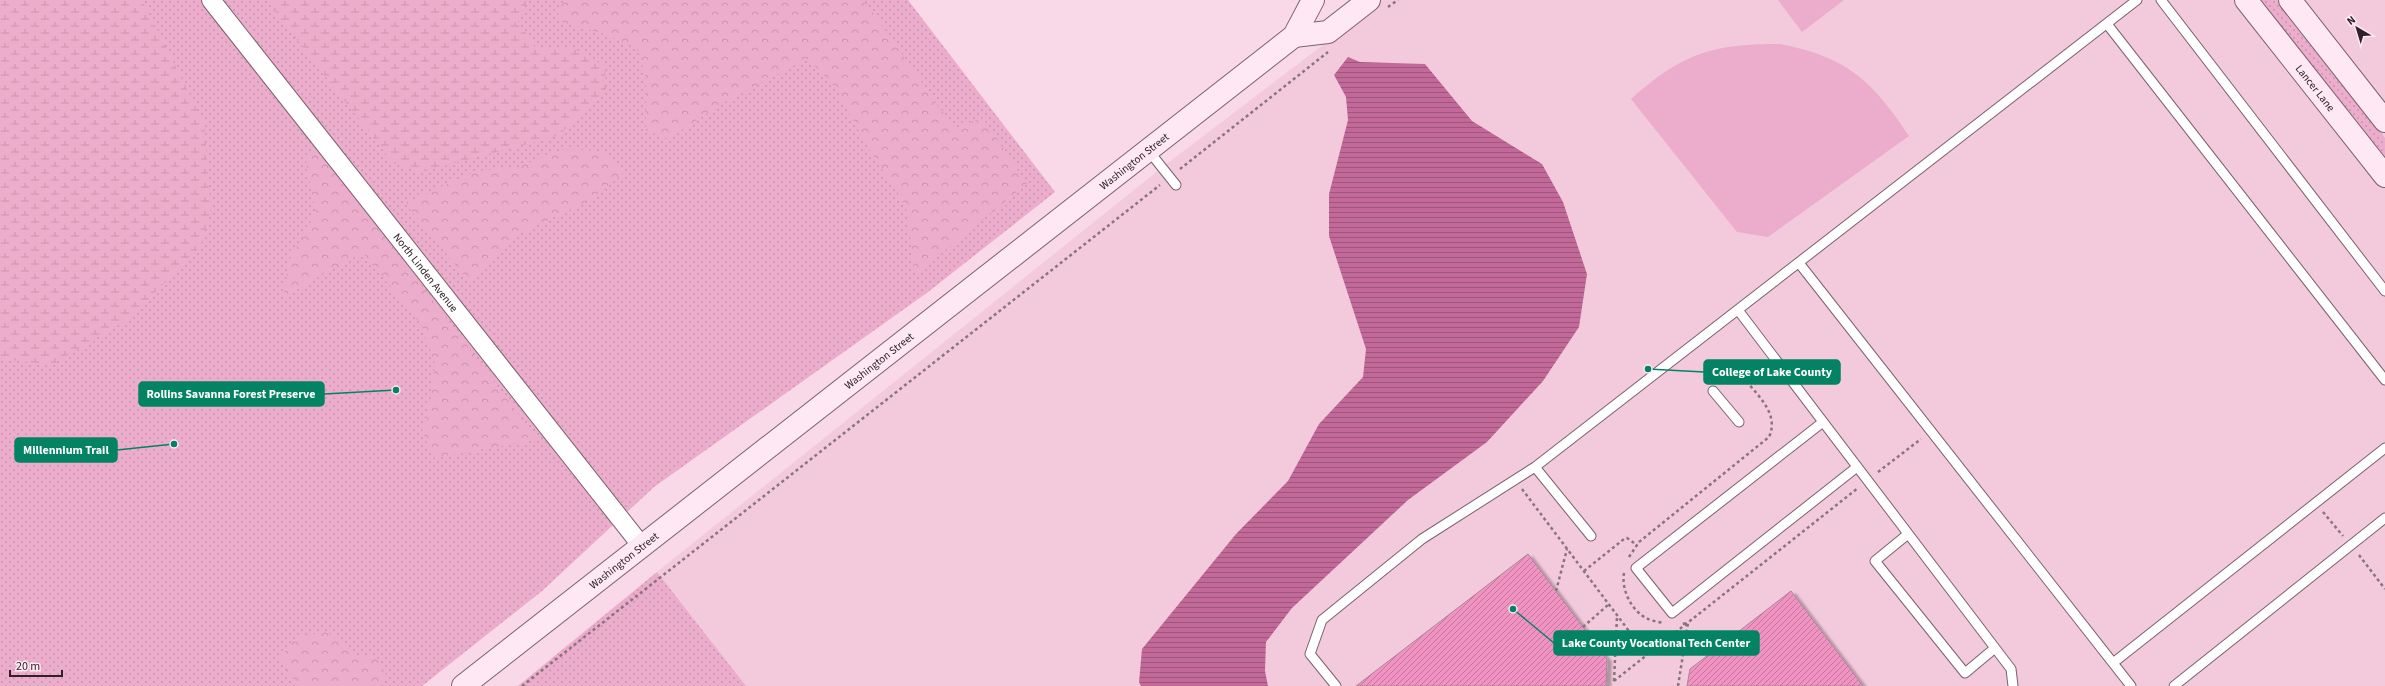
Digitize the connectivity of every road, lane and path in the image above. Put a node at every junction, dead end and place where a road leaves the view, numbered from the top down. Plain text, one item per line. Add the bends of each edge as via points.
1 (211, 0) edge
2 (1313, 0) edge
3 (1369, 0) edge
4 (2137, 0) edge
5 (2160, 0) edge
6 (2246, 0) edge
7 (2290, 0) edge
8 (2107, 24) junction
9 (1294, 36) junction
10 (1329, 51) dead end
11 (2385, 121) edge
12 (1148, 150) junction
13 (2385, 176) edge
14 (1170, 177) junction
15 (1176, 185) dead end
16 (1799, 262) junction
17 (2385, 291) edge
18 (1738, 310) junction
19 (2385, 380) edge
20 (1713, 391) dead end
21 (1739, 422) dead end
22 (1823, 422) junction
23 (1931, 431) junction
24 (2385, 448) edge
25 (1535, 467) junction
26 (1858, 467) junction
27 (1514, 480) junction
28 (1867, 480) junction
29 (2385, 518) edge
30 (1908, 534) junction
31 (1591, 536) dead end
32 (641, 545) junction
33 (1637, 545) dead end
34 (1567, 549) junction
35 (1584, 571) junction
36 (1556, 591) dead end
37 (1609, 604) junction
38 (1617, 615) junction
39 (1688, 623) junction
40 (1583, 627) dead end
41 (1995, 648) junction
42 (1647, 655) junction
43 (2113, 662) junction
44 (463, 686) edge
45 (522, 686) edge
46 (1336, 686) edge
47 (1678, 686) edge
48 (2013, 686) edge
49 (2131, 686) edge
50 (2174, 686) edge

1 - 32 street, North Linden Avenue
2 - 9 main road, Washington Street
3 - 9 main road via 1328,32
4 - 8 lane
5 - 17 lane
6 - 13 main road, Lancer Lane
7 - 11 main road
8 - 16 lane
8 - 19 lane
9 - 12 main road, Washington Street
10 - 14 path
12 - 14 lane
12 - 32 main road, Washington Street
14 - 15 lane
14 - 45 path
16 - 18 lane
16 - 23 lane
18 - 22 lane
18 - 25 lane
20 - 21 lane
22 - 26 lane
22 - 26 lane via 1636,568 1672,613
23 - 28 path
23 - 43 lane
24 - 43 lane
25 - 27 lane
25 - 31 lane
26 - 28 lane
27 - 34 path
27 - 46 lane via 1422,539 1322,620 1310,654
28 - 30 lane
28 - 39 path
29 - 50 lane
30 - 41 lane
30 - 41 lane via 1875,561 1965,673
32 - 44 main road, Washington Street
33 - 35 path via 1627,538 1624,539
34 - 35 path
34 - 36 path
35 - 37 path
37 - 38 path
37 - 40 path
38 - 42 path
38 - 42 path via 1614,681
39 - 42 path
39 - 47 path
41 - 48 lane via 2011,669
43 - 49 lane

